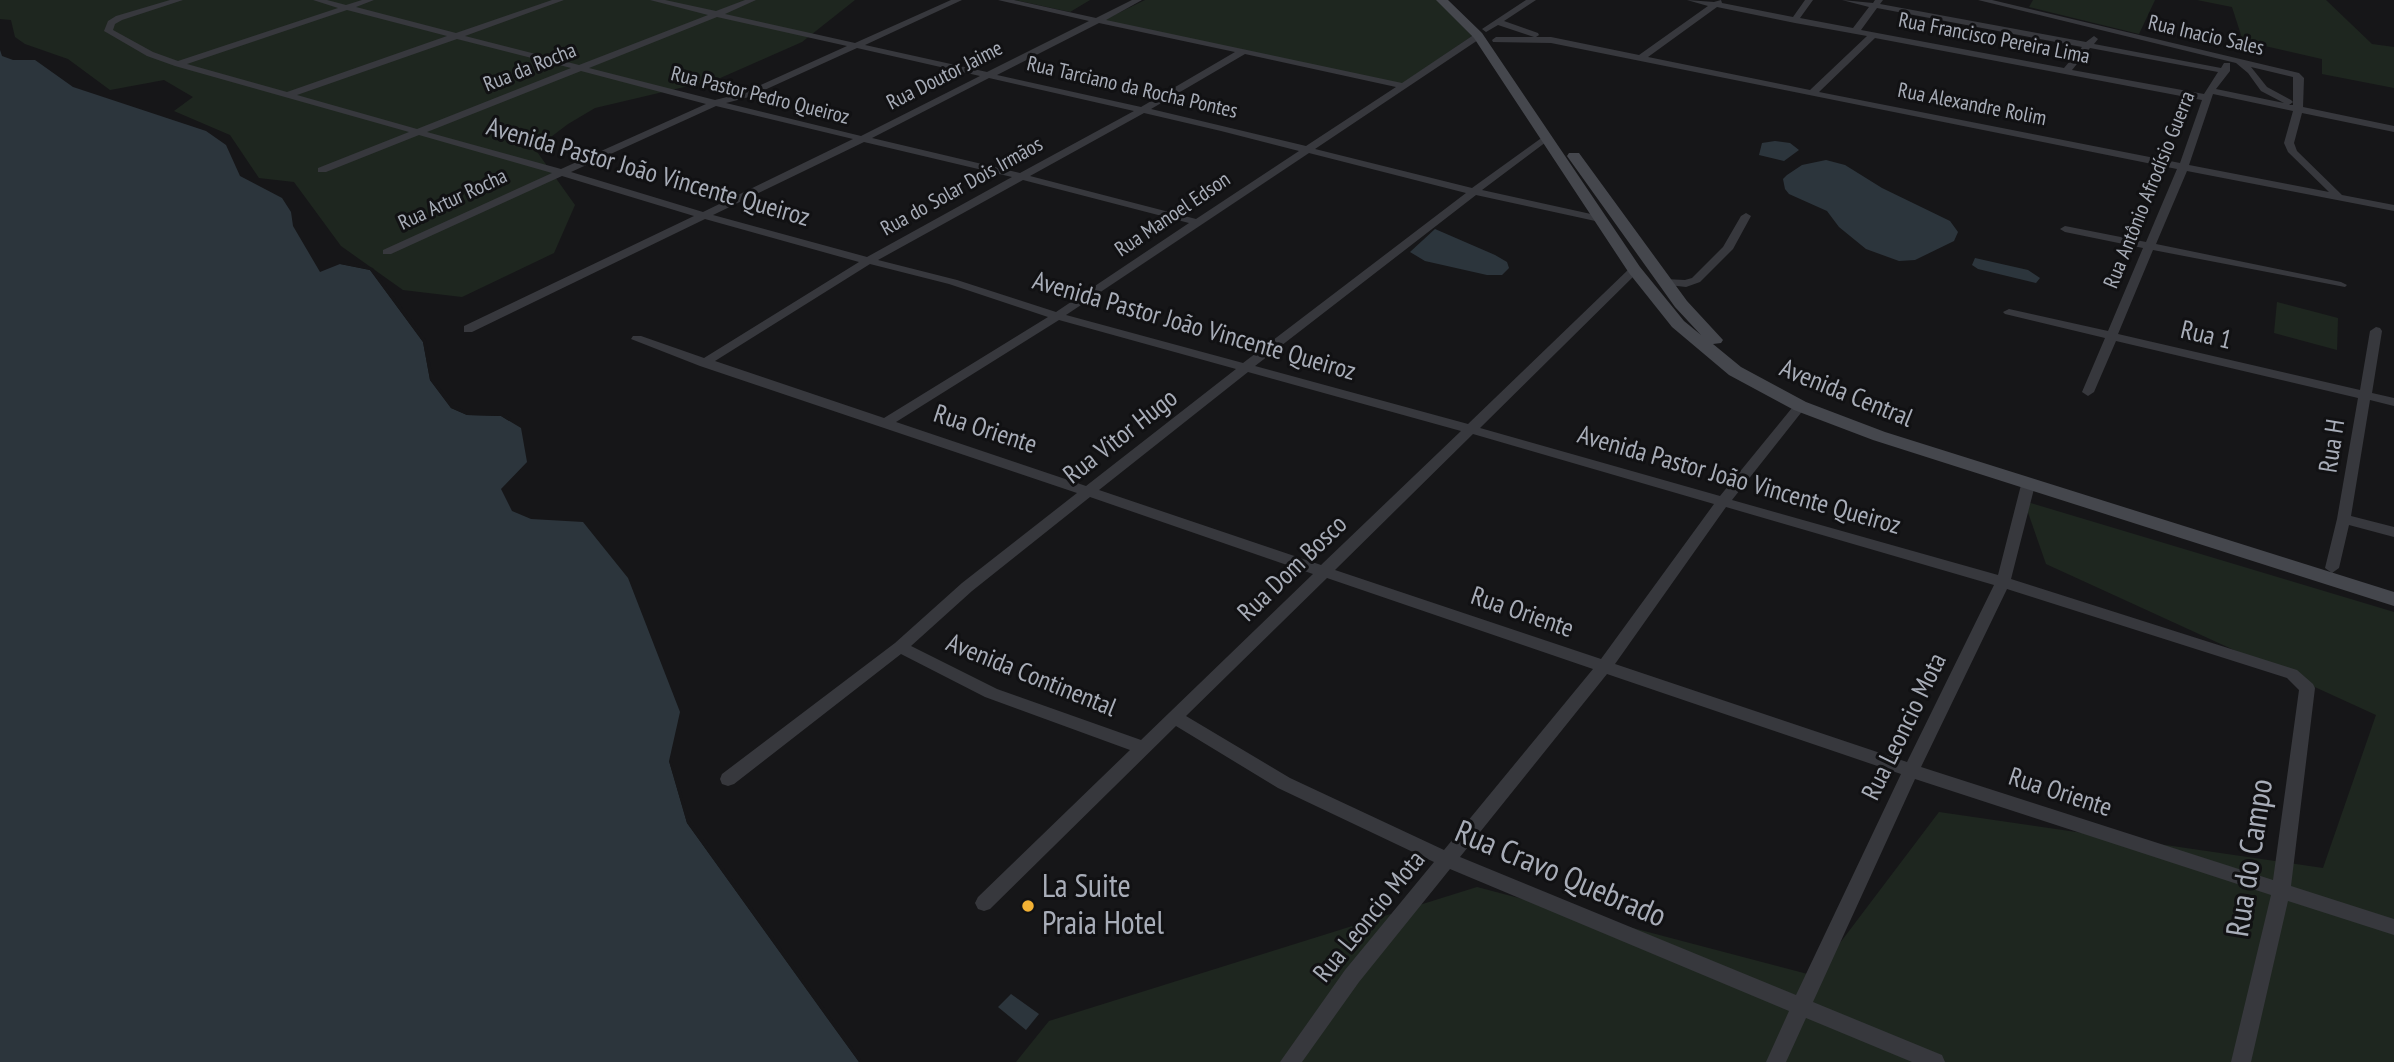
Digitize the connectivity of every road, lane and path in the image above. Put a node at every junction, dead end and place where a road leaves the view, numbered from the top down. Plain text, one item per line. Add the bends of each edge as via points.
1 (179, 0) edge
2 (317, 0) edge
3 (370, 0) edge
4 (560, 0) edge
5 (654, 0) edge
6 (752, 0) edge
7 (958, 0) edge
8 (1002, 0) edge
9 (1138, 0) edge
10 (1442, 0) edge
11 (1457, 0) edge
12 (1532, 0) edge
13 (1691, 0) edge
14 (1809, 0) edge
15 (1846, 0) edge
16 (1982, 0) edge
17 (1719, 2) edge
18 (1877, 3) edge
19 (345, 8) junction
20 (718, 13) junction
21 (1098, 20) junction
22 (1795, 20) junction
23 (2102, 30) junction
24 (1856, 31) junction
25 (1489, 32) junction
26 (1873, 34) junction
27 (455, 37) junction
28 (1543, 39) junction
29 (854, 44) junction
30 (2088, 45) junction
31 (1244, 51) junction
32 (1641, 58) junction
33 (178, 64) junction
34 (2231, 64) junction
35 (578, 68) junction
36 (2066, 71) junction
37 (989, 75) junction
38 (1405, 86) junction
39 (1812, 93) junction
40 (2209, 95) junction
41 (287, 96) junction
42 (715, 103) junction
43 (2298, 109) junction
44 (1141, 111) junction
45 (2394, 129) edge
46 (417, 131) junction
47 (1547, 136) junction
48 (860, 140) junction
49 (1309, 149) junction
50 (2184, 165) junction
51 (322, 170) dead end
52 (559, 172) junction
53 (1019, 178) junction
54 (1476, 192) junction
55 (2339, 195) junction
56 (2394, 208) edge
57 (706, 214) junction
58 (1746, 216) dead end
59 (1600, 219) junction
60 (1196, 222) junction
61 (2065, 229) dead end
62 (2150, 246) junction
63 (387, 252) dead end
64 (869, 260) junction
65 (1634, 270) junction
66 (1664, 282) junction
67 (2341, 285) dead end
68 (2009, 312) dead end
69 (1057, 316) junction
70 (468, 329) dead end
71 (2376, 331) dead end
72 (2112, 337) junction
73 (637, 339) dead end
74 (704, 363) junction
75 (1247, 368) junction
76 (2088, 392) dead end
77 (2364, 396) junction
78 (2394, 402) edge
79 (1800, 406) junction
80 (886, 423) junction
81 (1470, 429) junction
82 (2028, 485) junction
83 (1090, 491) junction
84 (1722, 503) junction
85 (2344, 519) junction
86 (2394, 532) edge
87 (2332, 568) junction
88 (1325, 572) junction
89 (2003, 582) junction
90 (2394, 587) edge
91 (2394, 599) edge
92 (900, 647) junction
93 (1604, 667) junction
94 (2286, 672) joint
95 (1174, 717) junction
96 (1144, 748) junction
97 (1912, 771) junction
98 (728, 779) dead end
99 (1447, 860) junction
100 (2281, 890) junction
101 (985, 903) dead end
102 (2394, 927) edge
103 (1800, 1008) junction
104 (1290, 1062) edge
105 (1776, 1062) edge
106 (1935, 1062) edge
107 (2241, 1062) edge

1 - 33 street, Avenida Pastor João Vincente Queiroz via 119,18 108,31
2 - 19 street, Rua Pastor Pedro Queiroz
3 - 19 street
4 - 27 street
5 - 20 street, Rua Tarciano da Rocha Pontes
6 - 20 street, Rua da Rocha
7 - 29 street, Rua Artur Rocha
8 - 21 street
9 - 21 street, Rua Doutor Jaime
10 - 25 main road, Avenida Central
11 - 25 main road, Avenida Central
12 - 25 street, Rua Manoel Edson
13 - 17 street, Rua Francisco Pereira Lima
14 - 22 street
15 - 18 street
16 - 23 street, Rua Inacio Sales
17 - 22 street, Rua Francisco Pereira Lima
17 - 32 street
18 - 24 street
18 - 30 street
19 - 27 street, Rua Pastor Pedro Queiroz
19 - 33 street
20 - 29 street, Rua Tarciano da Rocha Pontes
20 - 35 street, Rua da Rocha
21 - 31 street
21 - 37 street, Rua Doutor Jaime
22 - 24 street, Rua Francisco Pereira Lima
23 - 30 street
23 - 34 street, Rua Inacio Sales
24 - 26 street, Rua Francisco Pereira Lima
25 - 28 street, Rua Alexandre Rolim
25 - 28 street, Rua Alexandre Rolim
25 - 38 street, Rua Manoel Edson
25 - 47 main road, Avenida Central
25 - 66 main road, Avenida Central
26 - 36 street, Rua Francisco Pereira Lima
26 - 39 street
27 - 35 street, Rua Pastor Pedro Queiroz
27 - 41 street
28 - 32 street, Rua Alexandre Rolim
29 - 37 street, Rua Tarciano da Rocha Pontes
29 - 42 street, Rua Artur Rocha via 746,95
30 - 34 street
30 - 36 street
31 - 38 street
31 - 44 street, Rua do Solar Dois Irmãos
32 - 39 street, Rua Alexandre Rolim
33 - 41 street, Avenida Pastor João Vincente Queiroz
34 - 40 street, Rua Antônio Afrodísio Guerra
34 - 43 street via 2251,71 2264,89
34 - 43 street, Rua Inacio Sales via 2299,78
35 - 42 street, Rua Pastor Pedro Queiroz
35 - 46 street, Rua da Rocha
36 - 40 street, Rua Francisco Pereira Lima
37 - 44 street, Rua Tarciano da Rocha Pontes
37 - 48 street, Rua Doutor Jaime
38 - 49 street, Rua Manoel Edson
39 - 50 street, Rua Alexandre Rolim
40 - 43 street, Rua Francisco Pereira Lima
40 - 50 street, Rua Antônio Afrodísio Guerra
41 - 46 street, Avenida Pastor João Vincente Queiroz
42 - 48 street, Rua Pastor Pedro Queiroz
42 - 52 street, Rua Artur Rocha
43 - 45 street, Rua Francisco Pereira Lima
43 - 55 street via 2290,133 2291,148
44 - 49 street, Rua Tarciano da Rocha Pontes
44 - 53 street, Rua do Solar Dois Irmãos
46 - 51 street, Rua da Rocha
46 - 52 street, Avenida Pastor João Vincente Queiroz
47 - 54 street, Rua Vitor Hugo
47 - 59 main road, Avenida Central
48 - 53 street, Rua Pastor Pedro Queiroz
48 - 57 street, Rua Doutor Jaime
49 - 54 street, Rua Tarciano da Rocha Pontes
49 - 60 street, Rua Manoel Edson
50 - 55 street, Rua Alexandre Rolim
50 - 62 street, Rua Antônio Afrodísio Guerra
52 - 57 street, Avenida Pastor João Vincente Queiroz
52 - 63 street, Rua Artur Rocha
53 - 60 street, Rua Pastor Pedro Queiroz
53 - 64 street, Rua do Solar Dois Irmãos
54 - 59 street, Rua Tarciano da Rocha Pontes
54 - 75 street, Rua Vitor Hugo
55 - 56 street, Rua Alexandre Rolim
57 - 64 street, Avenida Pastor João Vincente Queiroz
57 - 70 street, Rua Doutor Jaime
58 - 66 street via 1728,249 1702,275 1686,284
59 - 65 main road, Avenida Central
60 - 69 street, Rua Manoel Edson
61 - 62 street
62 - 67 street
62 - 72 street, Rua Antônio Afrodísio Guerra
64 - 69 street, Avenida Pastor João Vincente Queiroz
64 - 74 street, Rua do Solar Dois Irmãos
65 - 79 main road, Avenida Central via 1678,324 1718,358
65 - 81 street, Rua Dom Bosco
66 - 87 main road, Avenida Central via 1703,329 1738,359 1830,406 1973,456
68 - 72 street, Rua 1
69 - 75 street, Avenida Pastor João Vincente Queiroz
69 - 80 street, Rua Manoel Edson
71 - 77 street, Rua H
72 - 76 street, Rua Antônio Afrodísio Guerra
72 - 77 street, Rua 1
73 - 74 street, Rua Oriente
74 - 80 street, Rua Oriente
75 - 81 street, Avenida Pastor João Vincente Queiroz
75 - 83 street, Rua Vitor Hugo
77 - 78 street, Rua 1
77 - 85 street, Rua H
79 - 82 main road, Avenida Central
79 - 84 street, Rua Leoncio Mota
80 - 83 street, Rua Oriente
81 - 84 street, Avenida Pastor João Vincente Queiroz
81 - 88 street, Rua Dom Bosco
82 - 89 street, Rua Leoncio Mota
82 - 91 main road, Avenida Central
83 - 88 street, Rua Oriente
83 - 92 street, Rua Vitor Hugo via 967,587
84 - 89 street, Avenida Pastor João Vincente Queiroz
84 - 93 street, Rua Leoncio Mota
85 - 86 street
85 - 87 street, Rua H
87 - 90 main road, Avenida Central
88 - 93 street, Rua Oriente
88 - 95 street, Rua Dom Bosco
89 - 94 street, Avenida Pastor João Vincente Queiroz
89 - 97 street, Rua Leoncio Mota
92 - 96 street, Avenida Continental via 991,693
92 - 98 street, Rua Vitor Hugo
93 - 97 street, Rua Oriente
93 - 99 street, Rua Leoncio Mota
94 - 100 street, Rua do Campo via 2307,688
95 - 96 street, Rua Dom Bosco
95 - 99 street, Rua Cravo Quebrado via 1284,783
96 - 101 street, Rua Dom Bosco
97 - 100 street, Rua Oriente
97 - 103 street, Rua Leoncio Mota
99 - 103 street, Rua Cravo Quebrado
99 - 104 street, Rua Leoncio Mota via 1352,976
100 - 102 street, Rua Oriente
100 - 107 street, Rua do Campo
103 - 105 street, Rua Leoncio Mota
103 - 106 street, Rua Cravo Quebrado

